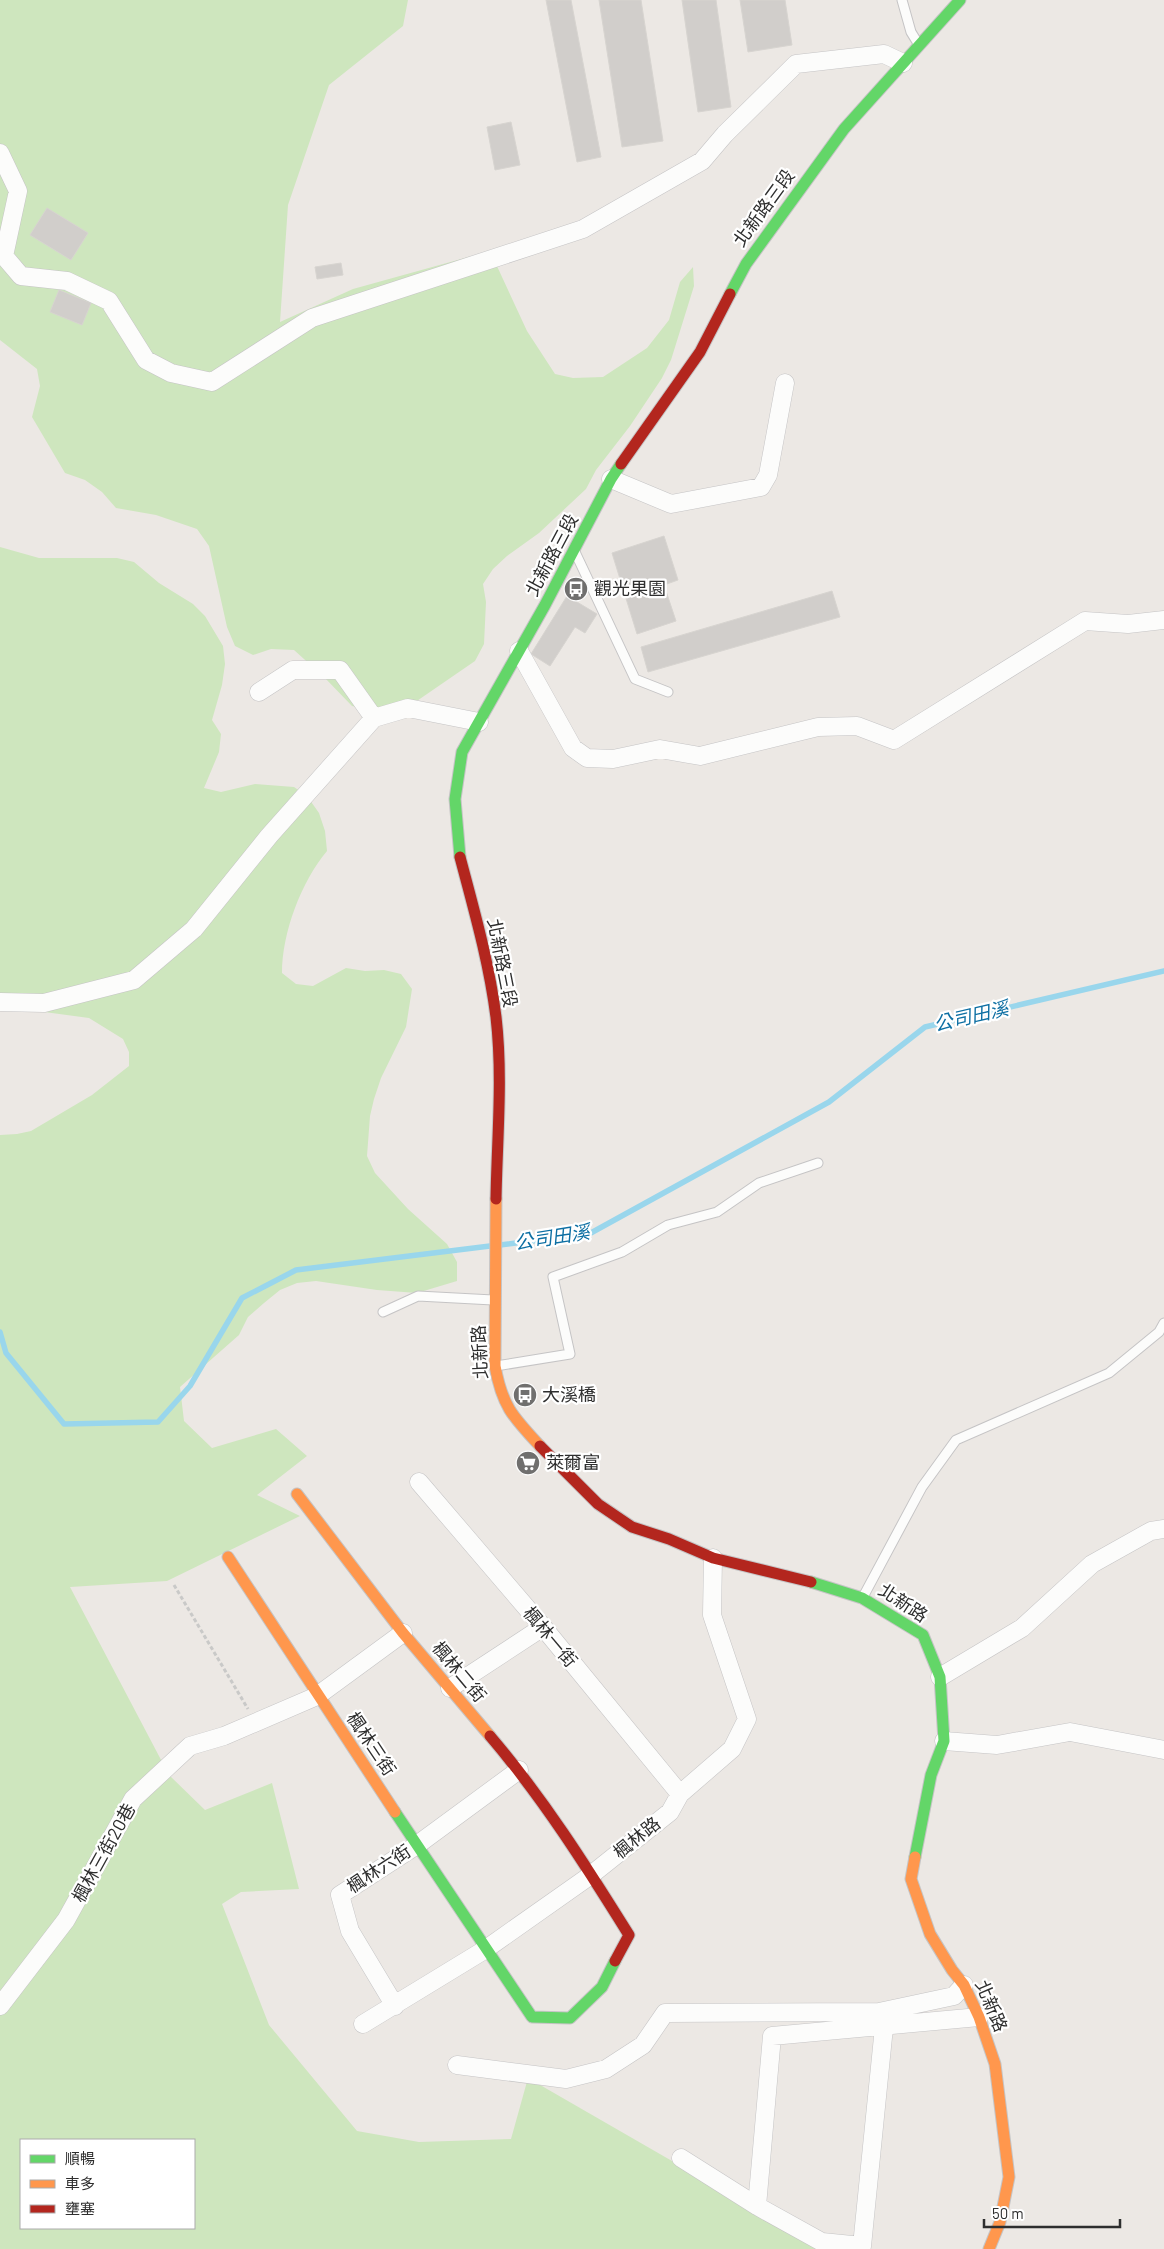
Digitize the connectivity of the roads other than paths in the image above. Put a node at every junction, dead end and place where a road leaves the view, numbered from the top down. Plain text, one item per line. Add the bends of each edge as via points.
1 (902, 0) edge
2 (960, 0) edge
3 (919, 45) junction
4 (903, 63) junction
5 (0, 153) edge
6 (785, 383) dead end
7 (611, 479) junction
8 (574, 550) junction
9 (1164, 620) edge
10 (519, 651) junction
11 (259, 692) dead end
12 (668, 692) dead end
13 (374, 718) junction
14 (479, 722) junction
15 (0, 1002) edge
16 (818, 1163) dead end
17 (495, 1272) joint
18 (496, 1300) junction
19 (384, 1312) dead end
20 (1164, 1323) edge
21 (495, 1366) junction
22 (419, 1482) dead end
23 (297, 1494) dead end
24 (1164, 1529) edge
25 (228, 1557) dead end
26 (712, 1558) junction
27 (862, 1598) junction
28 (543, 1627) junction
29 (403, 1633) junction
30 (940, 1676) junction
31 (450, 1688) junction
32 (317, 1696) junction
33 (944, 1742) junction
34 (1164, 1750) edge
35 (519, 1770) junction
36 (680, 1794) junction
37 (417, 1845) junction
38 (591, 1875) junction
39 (486, 1949) junction
40 (964, 1985) junction
41 (0, 2006) edge
42 (395, 2006) junction
43 (979, 2018) junction
44 (363, 2024) dead end
45 (884, 2027) junction
46 (457, 2065) dead end
47 (681, 2158) dead end
48 (757, 2206) junction
49 (988, 2249) edge

1 - 3 lane via 911,32
2 - 3 main road, 北新路三段
3 - 4 main road, 北新路三段
4 - 5 street via 884,54 796,64 702,161 584,229 312,318 212,382 170,374 146,360 109,301 66,281 21,276 4,256 18,191
4 - 7 main road, 北新路三段 via 844,129 746,264 700,352
6 - 7 street via 768,475 761,487 671,504
7 - 8 main road, 北新路三段
8 - 10 main road, 北新路三段
8 - 12 lane via 634,679
9 - 10 street via 1128,624 1085,621 894,740 857,726 818,727 700,756 660,749 614,760 587,758 573,748
10 - 14 main road, 北新路三段
11 - 13 street via 293,670 340,670
13 - 14 street via 408,708
13 - 15 street via 269,836 194,929 134,980 44,1003
14 - 17 main road, 北新路三段 via 462,752 455,799 460,857 488,966 496,1018 499,1077
16 - 21 lane via 760,1183 717,1212 668,1225 622,1252 553,1277 570,1354
17 - 18 main road, 北新路
18 - 19 lane via 418,1296
18 - 21 main road, 北新路
20 - 27 lane via 1159,1332 1109,1373 956,1440 922,1487
21 - 26 main road, 北新路 via 499,1390 514,1418 598,1504 632,1527
22 - 28 street, 楓林一街
23 - 29 main road, 楓林二街
24 - 30 street via 1151,1531 1092,1564 1022,1628
25 - 32 main road, 楓林三街
26 - 27 main road, 北新路
26 - 36 street, 楓林路 via 712,1615 747,1719 732,1749
27 - 30 main road, 北新路 via 922,1635
28 - 31 street
28 - 36 street, 楓林一街
29 - 31 main road, 楓林二街
29 - 32 street, 楓林三街20巷
30 - 33 main road, 北新路
31 - 35 main road, 楓林二街
32 - 37 main road, 楓林三街
32 - 41 street, 楓林三街20巷 via 224,1736 190,1746 133,1800 66,1920
33 - 34 street via 997,1745 1070,1732
33 - 40 main road, 北新路 via 931,1775 911,1879 930,1934
35 - 37 street, 楓林六街
35 - 38 main road, 楓林二街
36 - 38 street, 楓林路 via 670,1812
37 - 39 main road, 楓林三街
37 - 42 street, 楓林六街 via 340,1895 350,1931
38 - 39 street, 楓林路
38 - 39 main road, 楓林二街 via 629,1935 602,1987 570,2018 532,2017
39 - 42 street, 楓林路
40 - 43 main road, 北新路
40 - 46 street via 954,1996 879,2012 665,2013 643,2045 606,2069 566,2079
42 - 44 street, 楓林路
43 - 45 street
43 - 49 main road, 北新路 via 995,2064 1009,2177 1000,2222
45 - 48 street via 772,2036
45 - 48 street via 862,2246 822,2242
47 - 48 street

